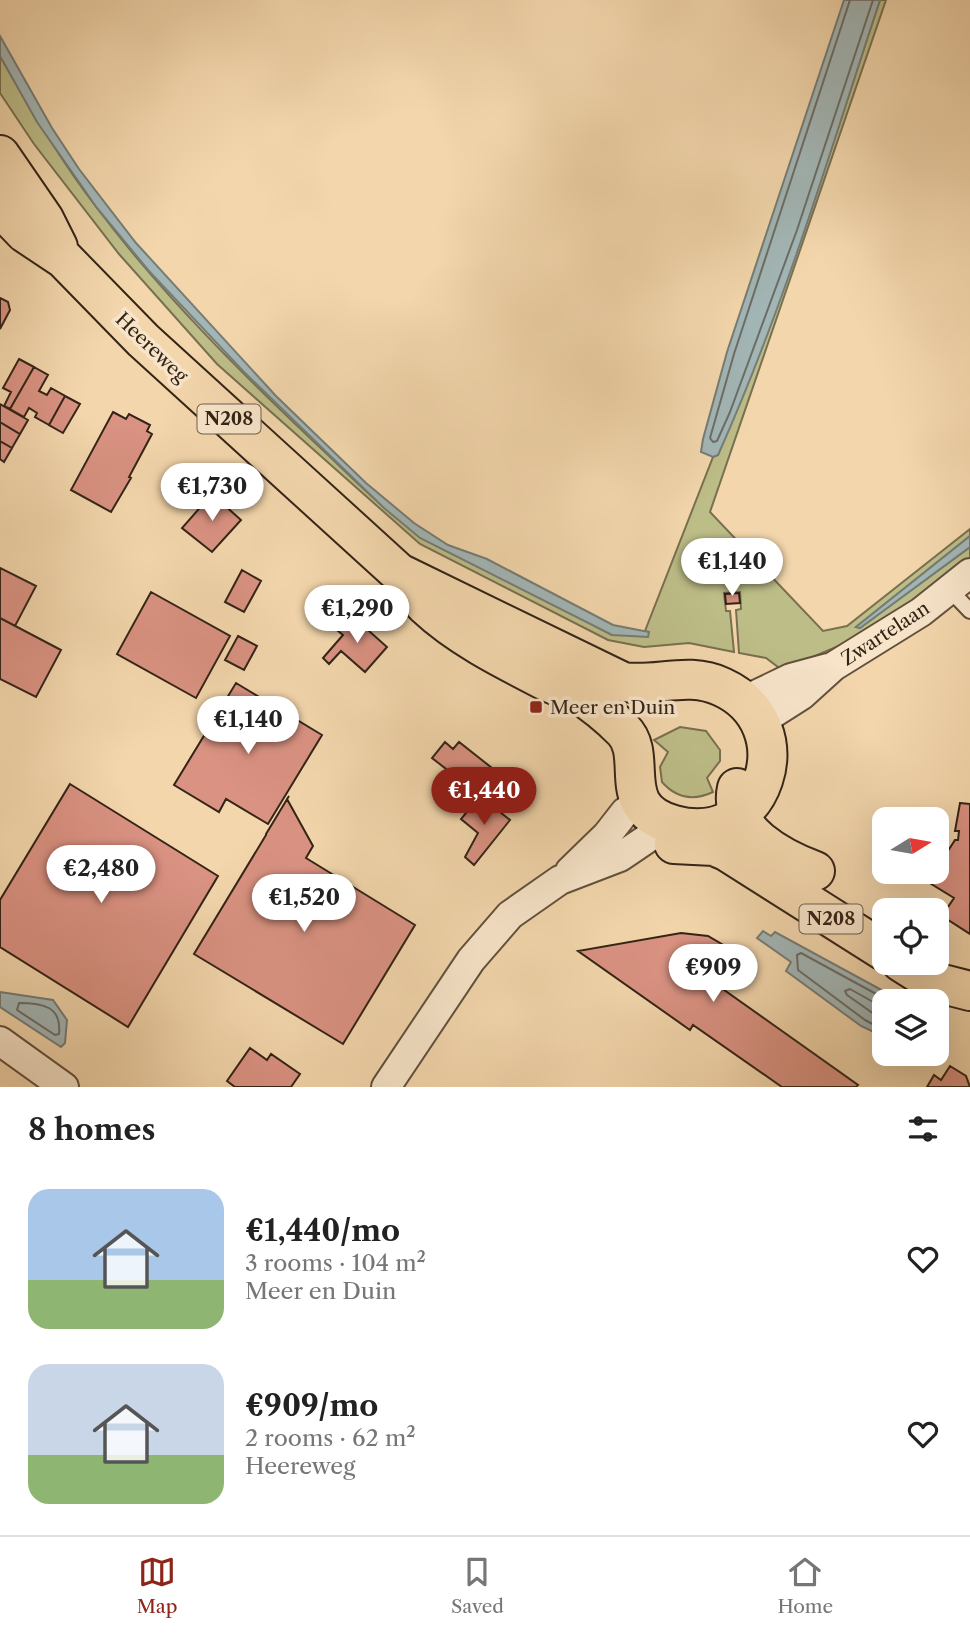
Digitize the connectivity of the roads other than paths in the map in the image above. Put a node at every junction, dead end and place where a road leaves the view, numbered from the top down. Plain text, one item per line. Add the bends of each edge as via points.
1 (0, 155) edge
2 (0, 207) edge
3 (64, 258) junction
4 (399, 573) junction
5 (960, 581) edge
6 (970, 611) edge
7 (742, 712) junction
8 (618, 740) junction
9 (747, 805) junction
10 (648, 824) junction
11 (872, 917) edge
12 (872, 943) edge
13 (949, 970) edge
14 (922, 975) edge
15 (970, 989) edge
16 (0, 1041) edge
17 (64, 1087) edge
18 (386, 1087) edge

1 - 3 main road, Heereweg / N208 via 44,219
2 - 3 main road, Heereweg / N208 via 25,233
3 - 4 main road, Heereweg / N208 via 153,349
4 - 7 main road, Heereweg / N208 via 623,682 642,685 696,679 721,686
4 - 8 main road, Heereweg / N208 via 426,606 461,633 551,684
5 - 6 lane
5 - 7 street, Zwartelaan via 882,638 834,666 802,695
7 - 8 main road via 702,701 670,700 647,708
7 - 9 main road via 769,755 765,778
8 - 10 main road via 614,783
9 - 10 main road via 710,827
9 - 11 main road, N208 via 815,872
10 - 12 main road, N208 via 683,846 714,846 726,851
10 - 18 street via 607,835 560,880 510,915 471,960
13 - 15 main road
14 - 15 main road
16 - 17 street

